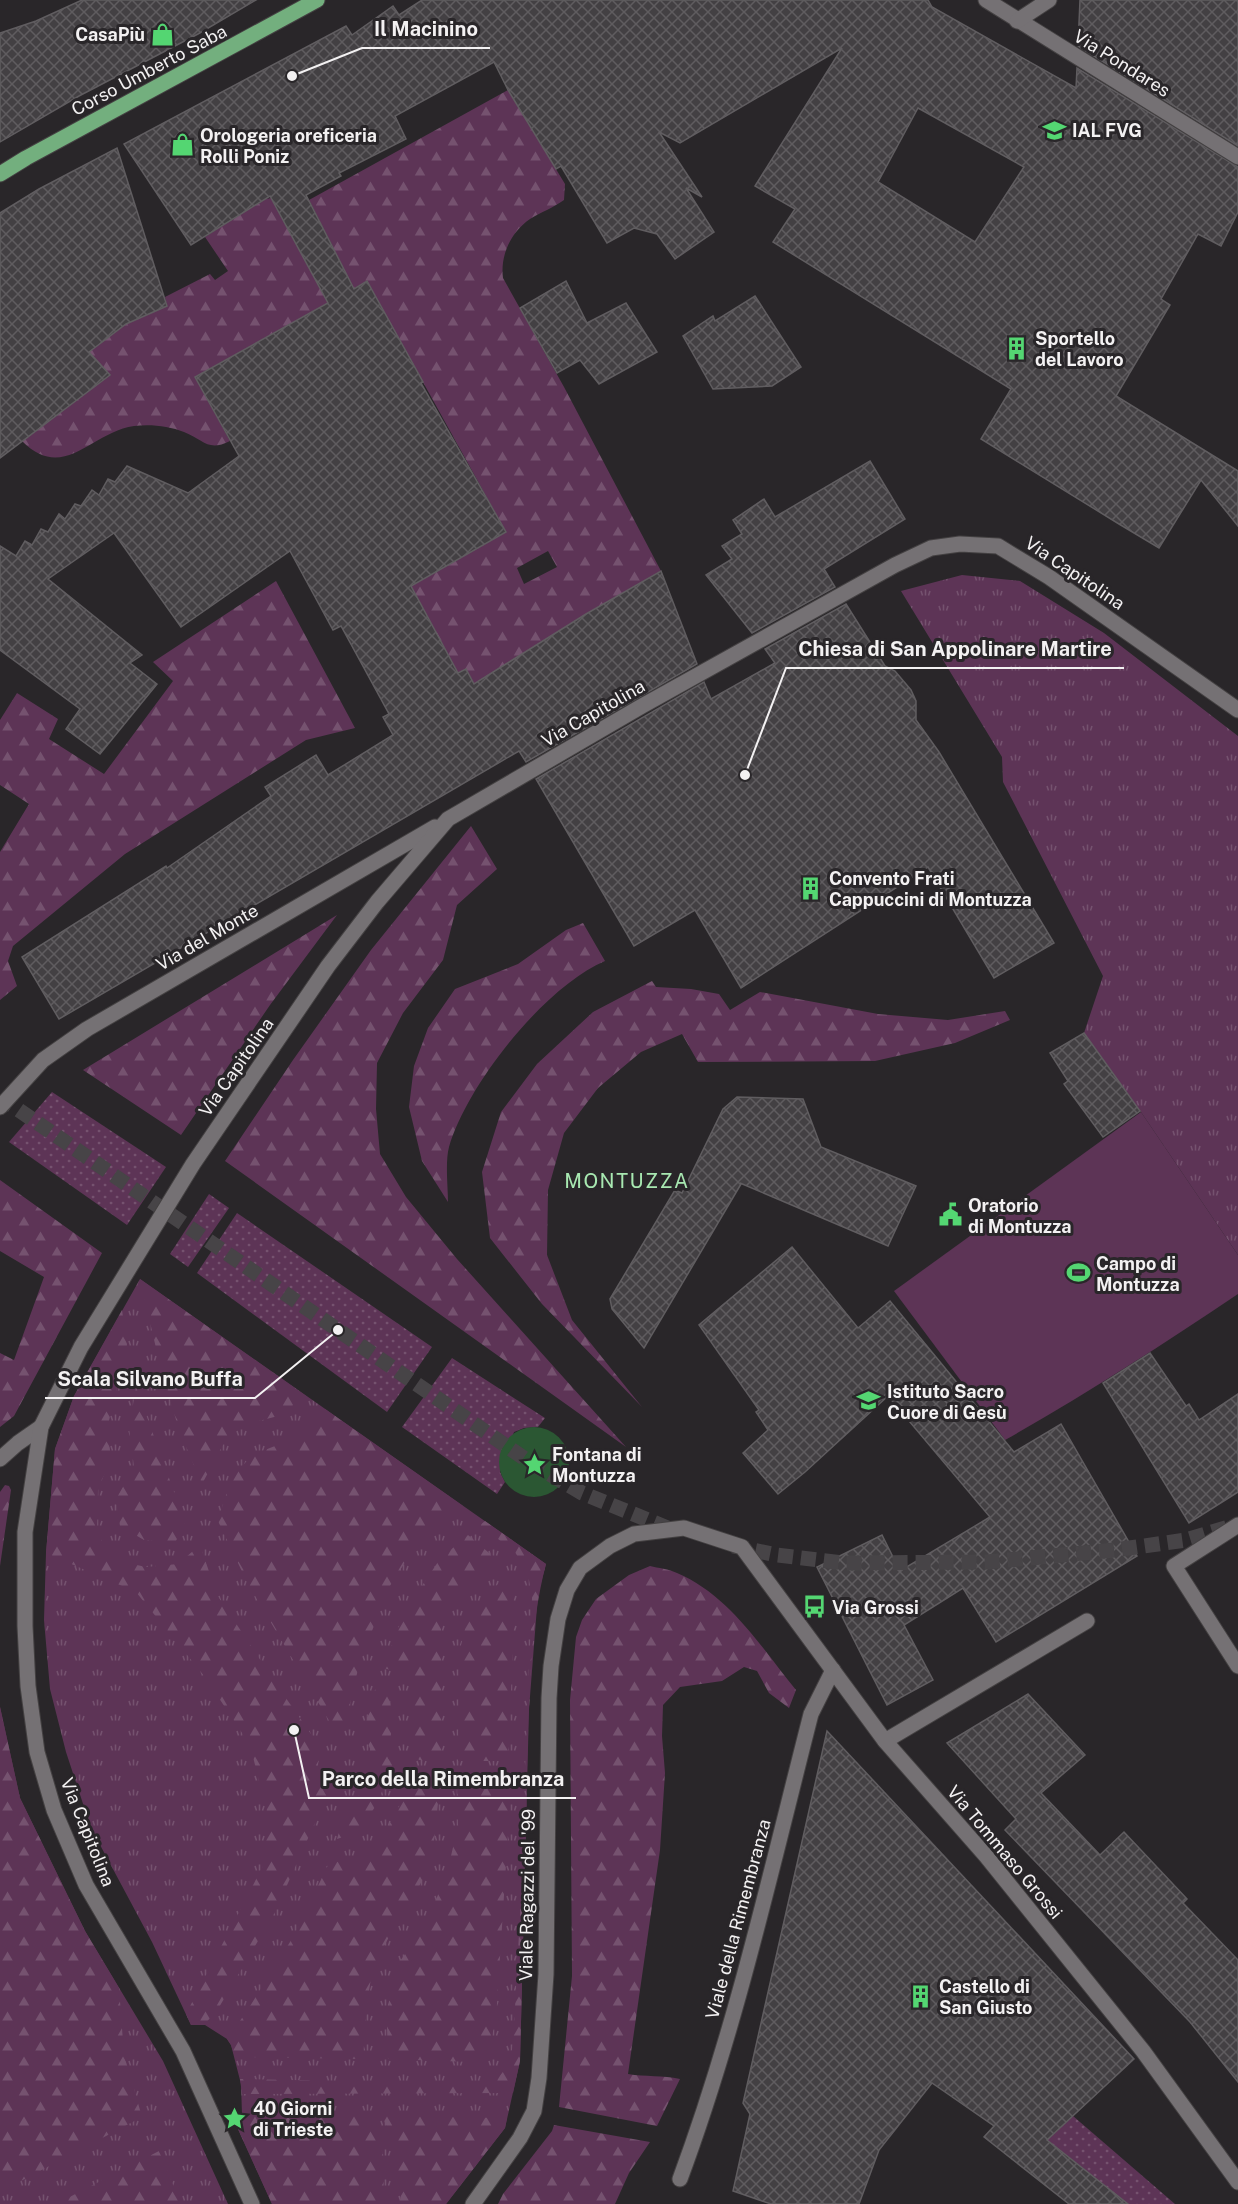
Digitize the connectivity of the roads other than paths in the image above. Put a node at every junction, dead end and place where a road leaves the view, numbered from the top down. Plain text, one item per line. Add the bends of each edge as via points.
1 (317, 0) edge
2 (986, 0) edge
3 (1049, 0) edge
4 (1017, 21) junction
5 (1238, 157) edge
6 (0, 174) edge
7 (1238, 710) edge
8 (448, 819) junction
9 (0, 1107) edge
10 (41, 1427) junction
11 (0, 1459) edge
12 (1238, 1525) edge
13 (742, 1547) joint
14 (1087, 1621) dead end
15 (1238, 1666) edge
16 (833, 1670) junction
17 (885, 1741) junction
18 (680, 2179) dead end
19 (1238, 2182) edge
20 (252, 2204) edge
21 (473, 2204) edge

1 - 6 main road, Corso Umberto Saba
2 - 4 street, Via Pondares
3 - 4 street
4 - 5 street, Via Pondares
7 - 8 street, Via Capitolina via 1049,577 998,546 960,544 931,548 642,706
8 - 9 street, Via del Monte via 87,1029 43,1059
8 - 10 street, Via Capitolina via 328,966 193,1164 81,1347
10 - 11 street
10 - 20 street, Via Capitolina via 25,1532 28,1686 37,1752 54,1810 86,1885 183,2051
12 - 15 street via 1174,1566
13 - 16 street, Via Tommaso Grossi
13 - 21 street, Viale Ragazzi del '99 via 684,1528 634,1534 580,1568 567,1590 551,1666 546,1974 534,2111 520,2138
14 - 17 street
16 - 17 street, Via Tommaso Grossi
16 - 18 street, Viale della Rimembranza via 811,1714 723,2052
17 - 19 street, Via Tommaso Grossi via 986,1856 1120,2023

